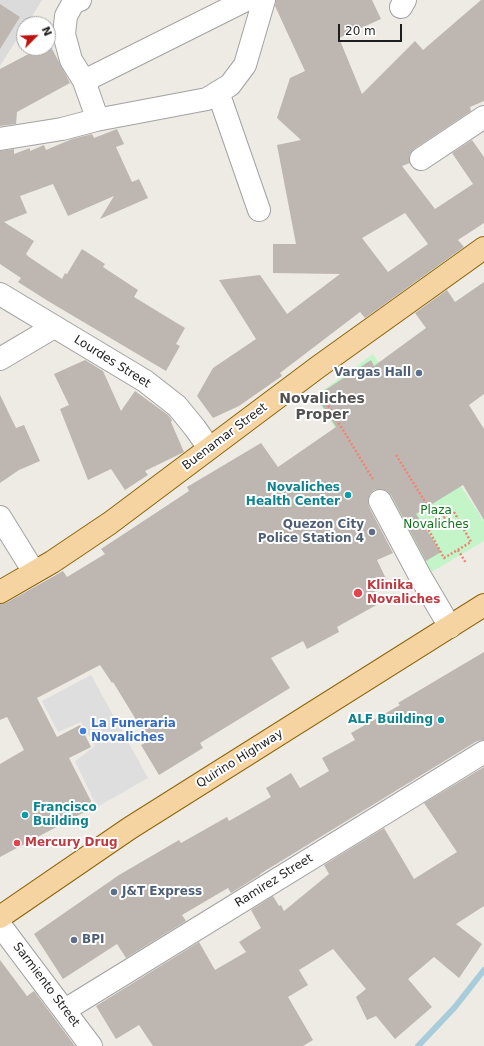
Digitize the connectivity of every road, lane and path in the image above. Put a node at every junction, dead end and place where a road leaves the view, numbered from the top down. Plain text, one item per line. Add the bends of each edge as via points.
1 (80, 0) edge
2 (246, 0) edge
3 (264, 0) edge
4 (84, 82) junction
5 (218, 92) junction
6 (484, 117) edge
7 (96, 120) junction
8 (0, 139) edge
9 (421, 160) dead end
10 (259, 210) dead end
11 (484, 248) edge
12 (0, 294) edge
13 (54, 327) junction
14 (0, 360) edge
15 (209, 448) junction
16 (396, 455) dead end
17 (380, 501) dead end
18 (0, 517) edge
19 (437, 521) junction
20 (458, 550) junction
21 (466, 563) dead end
22 (34, 572) junction
23 (0, 592) edge
24 (484, 605) edge
25 (450, 627) junction
26 (484, 752) edge
27 (0, 916) edge
28 (0, 925) edge
29 (65, 1010) junction
30 (91, 1046) edge

1 - 4 street via 73,3 66,16 64,34 70,60
2 - 4 street
3 - 5 street via 245,65 230,85
4 - 7 street
5 - 7 street via 206,99
5 - 10 street
6 - 9 street
7 - 8 street via 62,129
11 - 15 main road, Buenamar Street
12 - 13 street, Lourdes Street
13 - 14 street
13 - 15 street, Lourdes Street via 145,381 177,406
15 - 22 main road, Buenamar Street via 110,523
16 - 19 path
17 - 25 street
18 - 22 street
19 - 20 path via 427,527 444,558
19 - 20 path via 454,512 471,542
20 - 21 path
22 - 23 main road, Buenamar Street
24 - 25 main road, Quirino Highway
25 - 27 main road, Quirino Highway via 130,828
26 - 29 street, Ramirez Street
28 - 29 street, Sarmiento Street
29 - 30 street, Sarmiento Street

